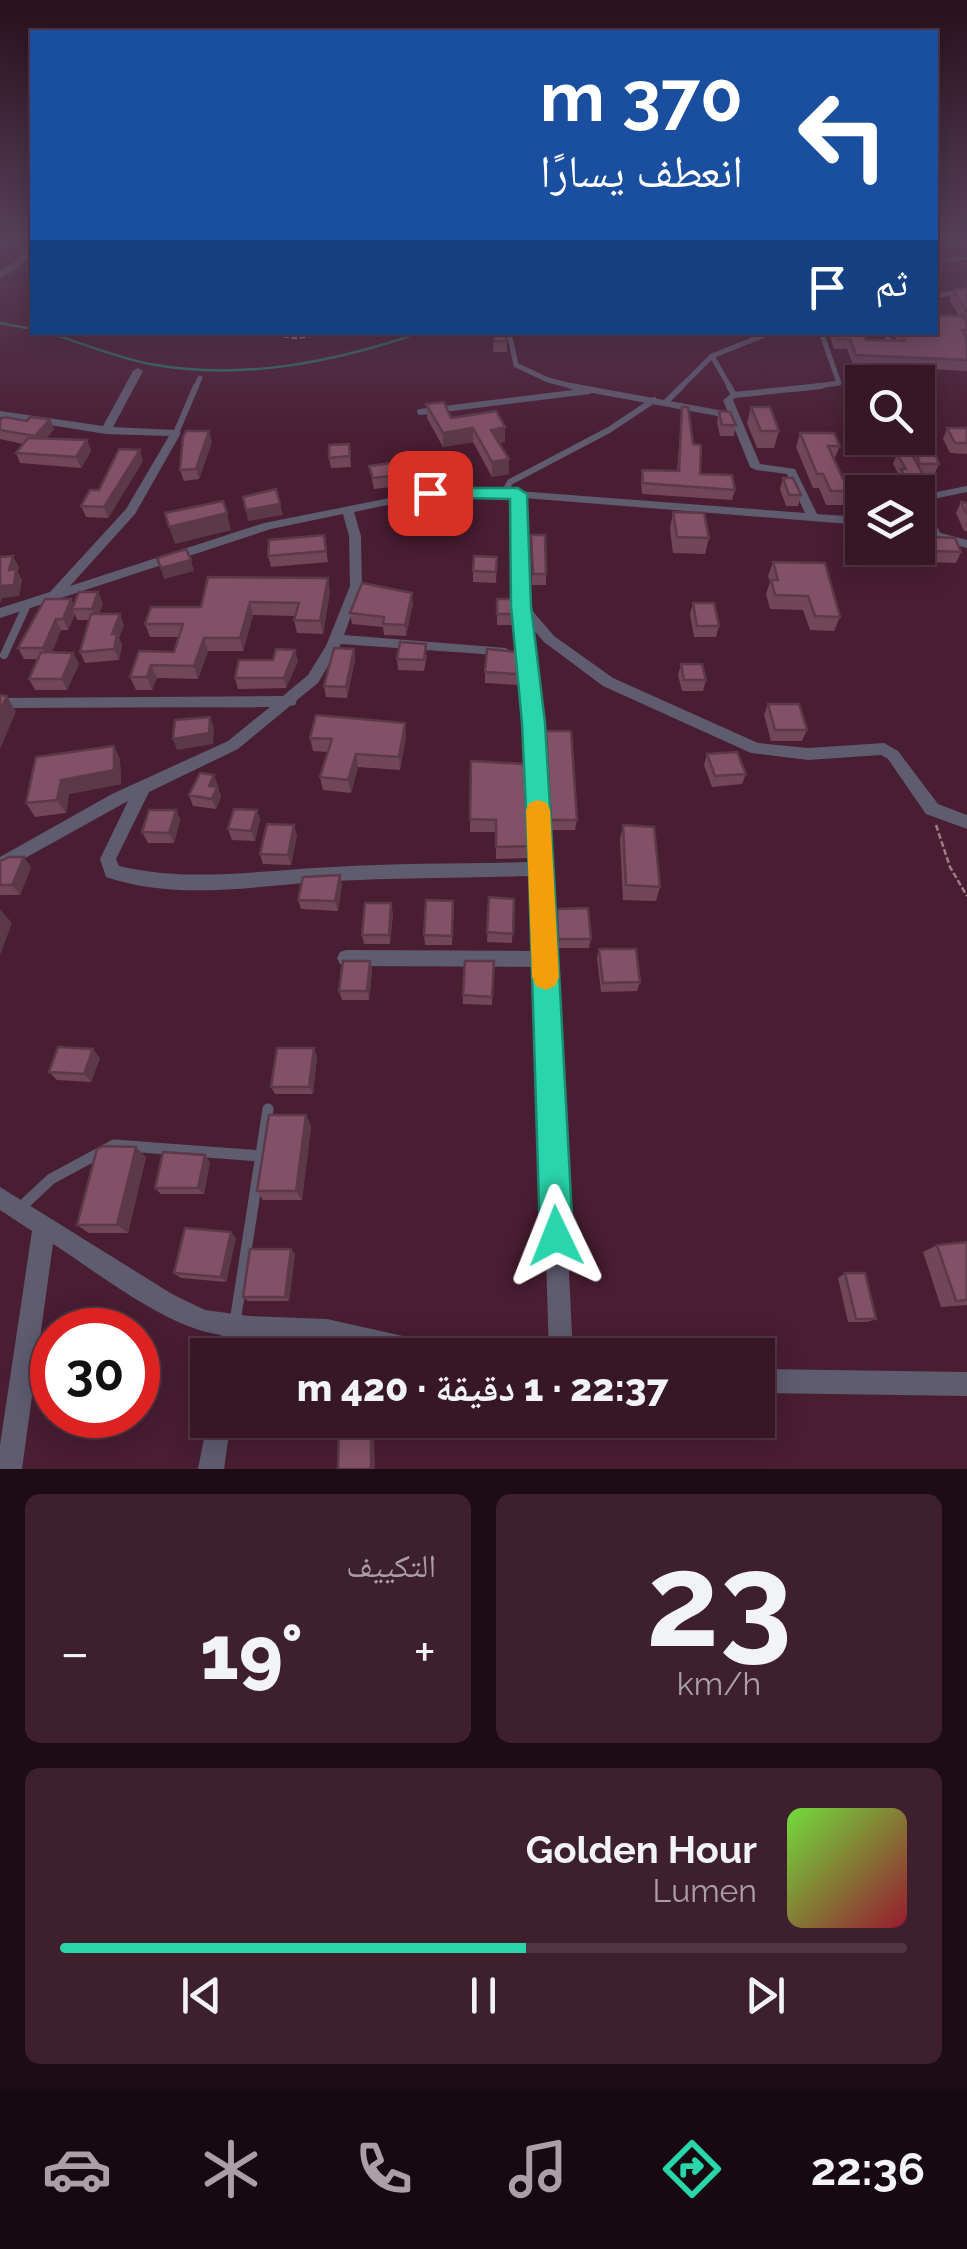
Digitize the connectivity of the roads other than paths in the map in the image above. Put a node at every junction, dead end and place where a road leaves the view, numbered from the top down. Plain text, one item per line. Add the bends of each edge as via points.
1 (509, 335) edge
2 (764, 335) edge
3 (821, 335) edge
4 (886, 335) edge
5 (889, 340) edge
6 (712, 356) junction
7 (138, 372) dead end
8 (200, 378) dead end
9 (594, 391) junction
10 (731, 398) junction
11 (654, 400) junction
12 (667, 401) junction
13 (420, 412) dead end
14 (0, 414) edge
15 (733, 416) junction
16 (106, 431) junction
17 (176, 434) junction
18 (967, 488) edge
19 (511, 493) junction
20 (935, 495) edge
21 (348, 509) junction
22 (812, 517) junction
23 (845, 519) edge
24 (935, 530) edge
25 (935, 535) edge
26 (938, 536) junction
27 (967, 544) edge
28 (50, 598) junction
29 (521, 606) junction
30 (26, 607) junction
31 (0, 612) edge
32 (336, 639) junction
33 (526, 655) junction
34 (1, 658) edge
35 (290, 701) junction
36 (0, 703) edge
37 (143, 788) junction
38 (967, 822) edge
39 (0, 865) edge
40 (541, 869) junction
41 (346, 958) edge
42 (545, 959) junction
43 (268, 1109) dead end
44 (261, 1156) junction
45 (9, 1204) edge
46 (44, 1228) junction
47 (234, 1325) junction
48 (232, 1338) edge
49 (358, 1338) edge
50 (560, 1338) edge
51 (775, 1381) edge
52 (967, 1384) edge
53 (216, 1438) edge
54 (10, 1469) edge
55 (212, 1469) edge

1 - 9 lane via 520,368
2 - 6 lane
3 - 10 lane via 839,383
4 - 5 lane
6 - 10 lane
6 - 12 lane
7 - 16 street
8 - 17 lane
9 - 11 lane
9 - 13 lane
10 - 15 street
11 - 12 lane
11 - 19 lane via 510,482
12 - 15 lane
14 - 16 street
15 - 22 street via 756,467 791,471
16 - 17 street
17 - 28 street via 131,511
18 - 20 lane
19 - 21 street via 430,493
19 - 22 street
19 - 29 street
21 - 28 street via 268,526
21 - 32 street via 356,586
22 - 23 street
24 - 26 lane
25 - 26 street
26 - 27 street
28 - 30 street
29 - 33 street
29 - 38 street via 549,639 608,682 756,749 808,754 884,748 932,809
30 - 31 street
30 - 34 lane
32 - 33 street
32 - 35 street via 314,679
33 - 40 street
35 - 36 street
35 - 37 street via 233,745
37 - 39 street
37 - 40 street via 108,859 112,872 130,878 199,883
40 - 42 street
41 - 42 street
42 - 50 street
43 - 44 lane
44 - 45 lane via 114,1145
44 - 47 lane
45 - 46 street
46 - 47 street via 164,1302
46 - 54 street
47 - 48 street
47 - 49 street
51 - 52 street
53 - 55 street

